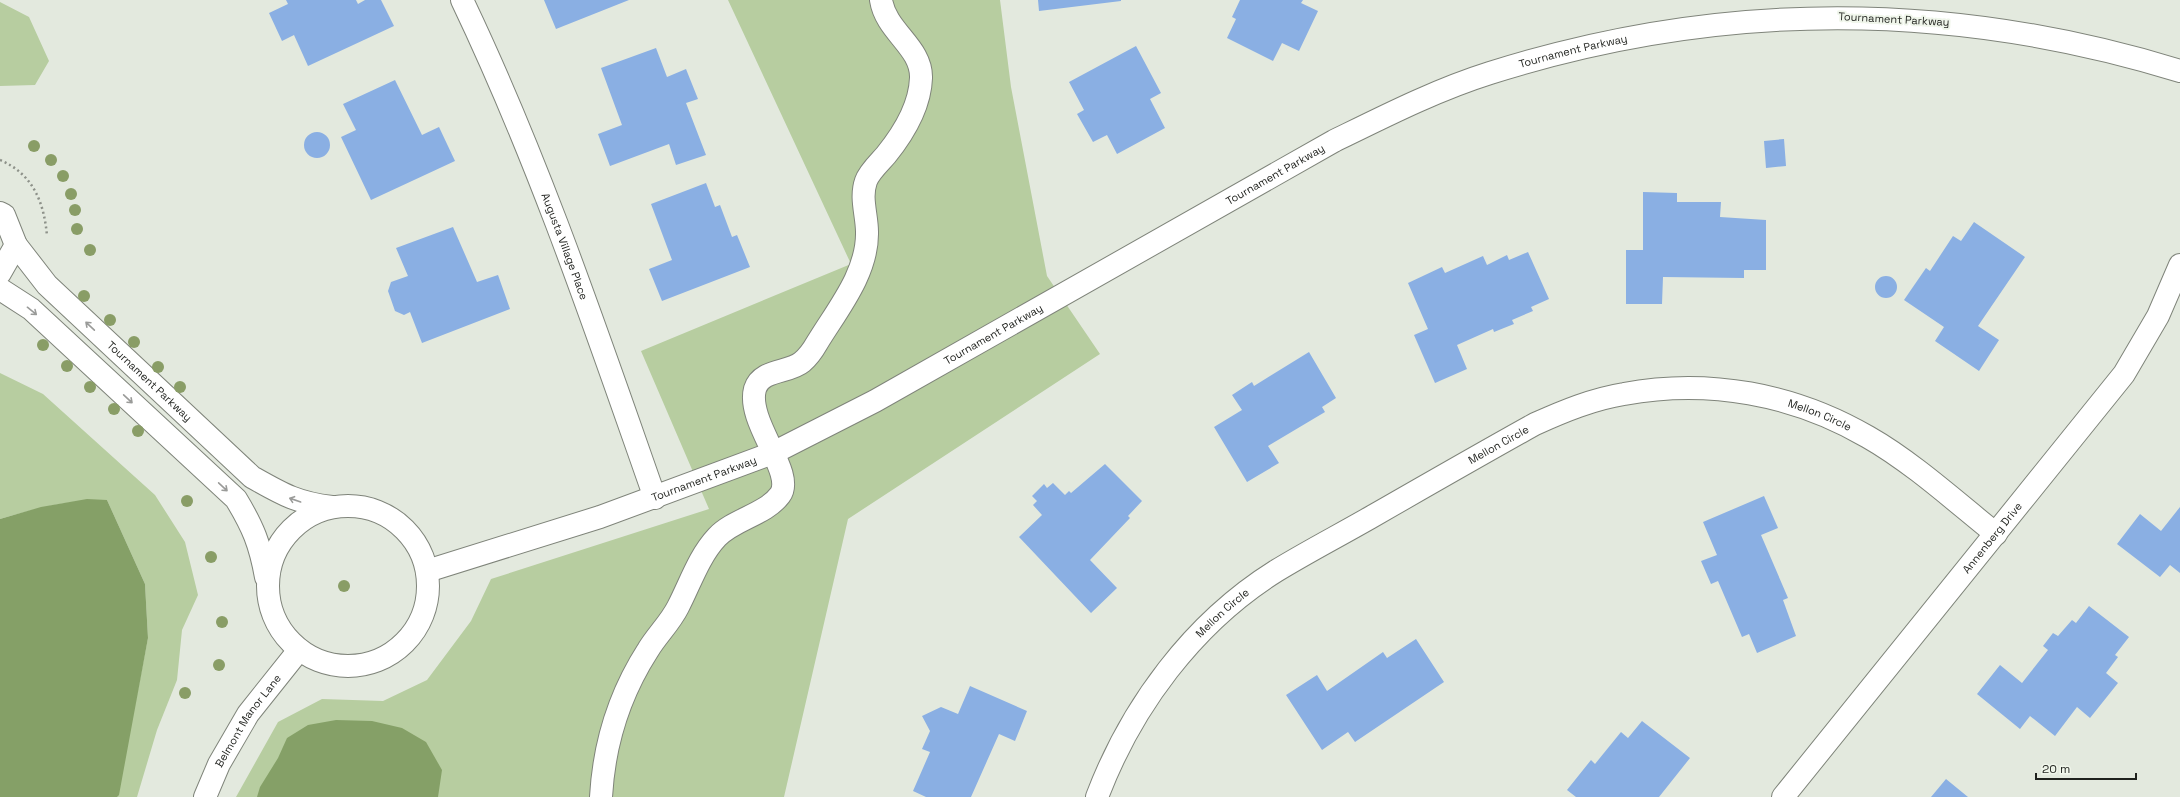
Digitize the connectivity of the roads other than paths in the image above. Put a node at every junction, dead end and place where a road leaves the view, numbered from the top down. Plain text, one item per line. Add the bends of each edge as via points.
1 (462, 0) edge
2 (881, 0) edge
3 (1864, 8) edge
4 (2180, 71) edge
5 (0, 212) edge
6 (16, 245) junction
7 (2180, 265) edge
8 (0, 273) edge
9 (0, 289) edge
10 (773, 453) junction
11 (655, 498) junction
12 (333, 507) junction
13 (1996, 534) junction
14 (427, 571) junction
15 (267, 582) junction
16 (299, 650) junction
17 (205, 797) edge
18 (601, 797) edge
19 (1097, 797) edge
20 (1783, 797) edge

1 - 11 street, Augusta Village Place via 567,247
2 - 10 street via 884,16 919,61 921,78 918,95 909,120 895,144 866,179 864,212 868,232 865,254 858,274 813,350 801,363 764,377 756,386 753,401 762,433
3 - 4 street, Tournament Parkway via 2060,38
3 - 10 street, Tournament Parkway via 1669,28 1569,50 1489,73 1407,105 1334,141 875,401
5 - 6 street, Tournament Parkway via 4,215
6 - 8 street
12 -> 6 street, Tournament Parkway via 308,504 286,497 252,477 47,285
7 - 13 street, Annenberg Drive via 2158,316 2124,374
9 -> 15 street, Tournament Parkway via 31,309 236,499 253,527 262,551
10 - 11 street, Tournament Parkway
10 - 18 street via 784,483 780,494 770,504 725,529 715,538 677,610 631,678 618,707 612,729 602,775
11 - 14 street, Tournament Parkway
12 - 14 street, Tournament Parkway via 358,506 383,514 404,528 420,549
12 - 15 street, Tournament Parkway via 310,515 290,527 273,555
13 - 19 street, Mellon Circle via 1903,460 1869,437 1827,415 1782,400 1730,389 1676,388 1623,394 1576,406 1535,424 1274,572 1223,611 1178,656 1139,709 1108,767
13 - 20 street, Annenberg Drive
14 - 16 street, Tournament Parkway via 428,593 421,620 406,642 384,658 351,666 324,663
15 - 16 street, Tournament Parkway via 272,614 286,638
16 - 17 street, Belmont Manor Lane via 248,714 219,764

